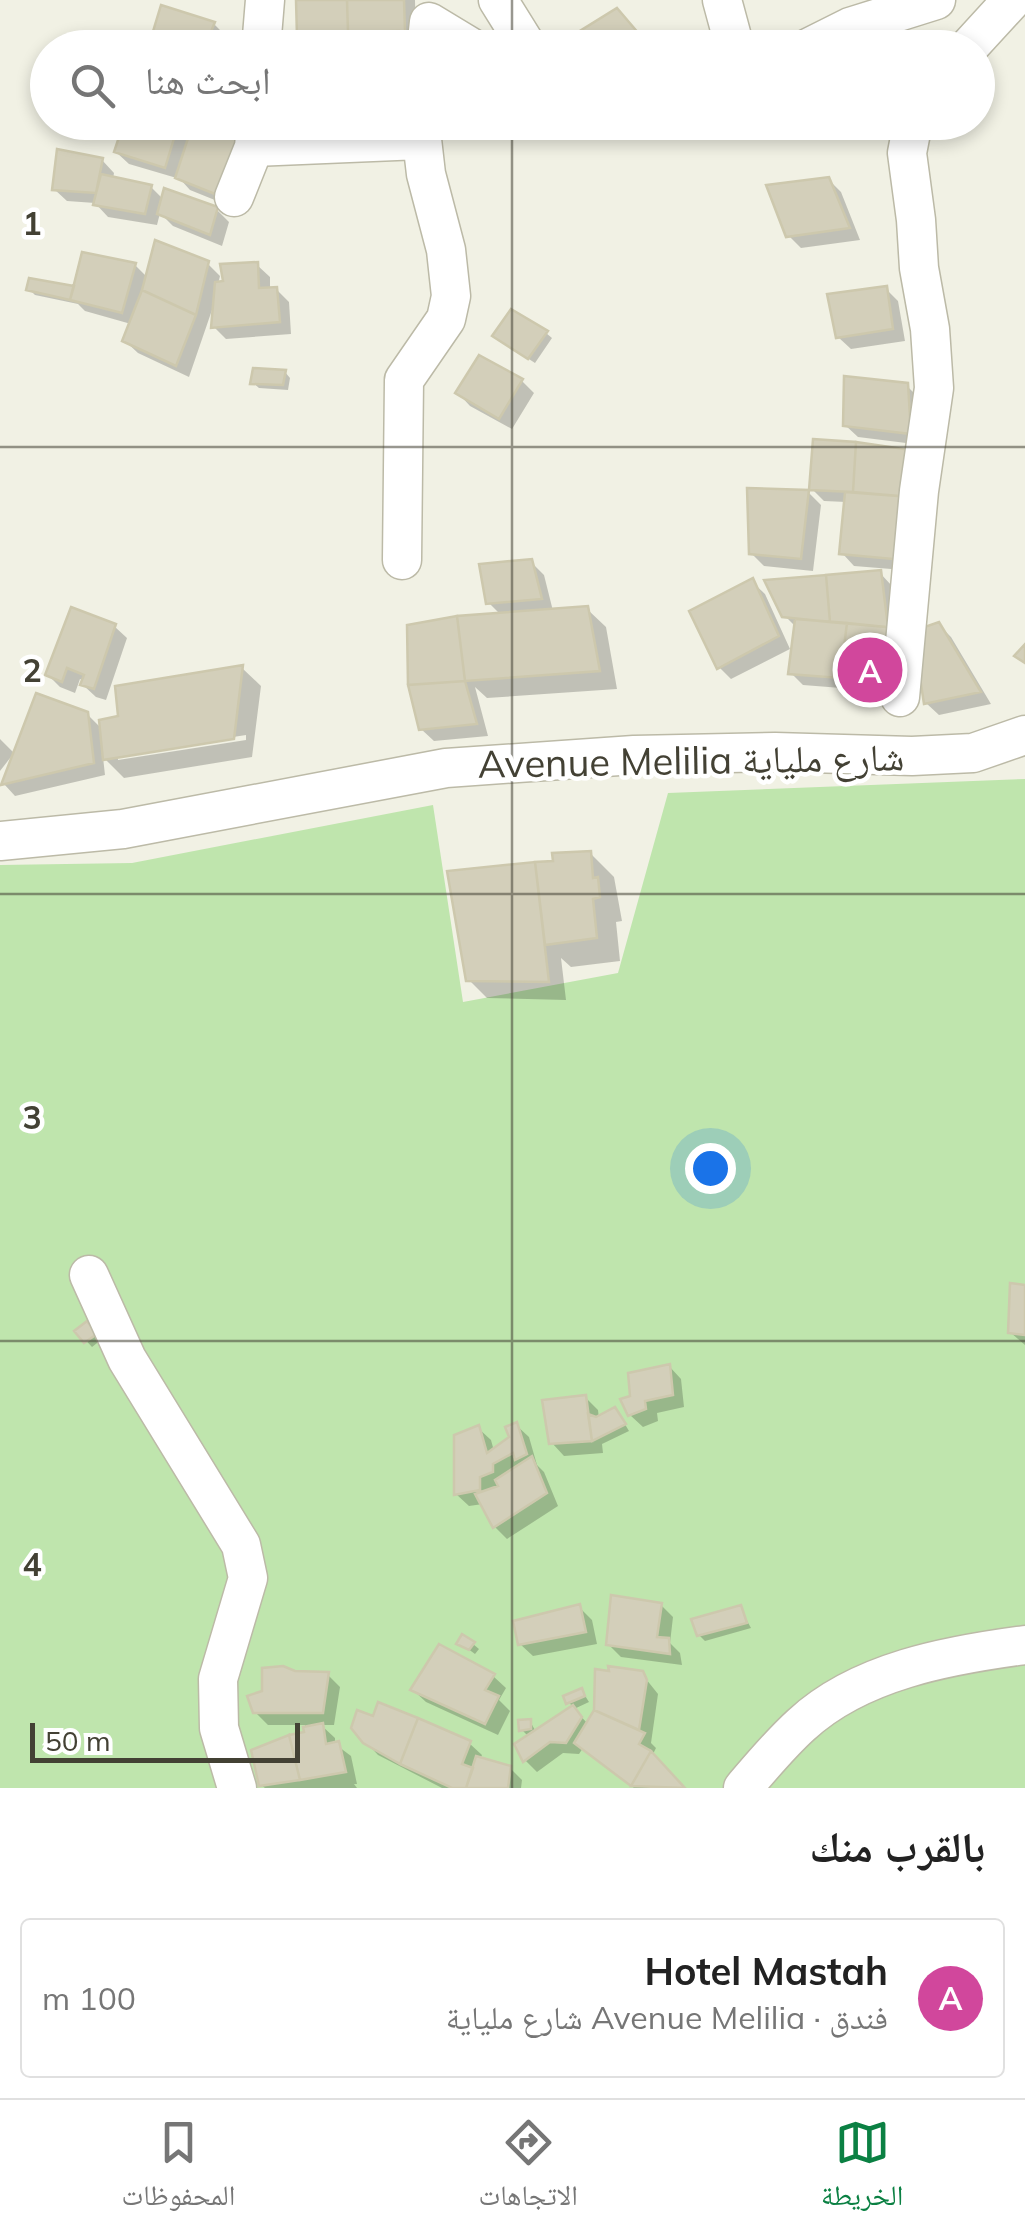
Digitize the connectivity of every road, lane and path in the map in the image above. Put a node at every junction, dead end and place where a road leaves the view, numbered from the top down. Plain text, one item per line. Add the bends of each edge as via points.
1 (265, 0) edge
2 (498, 0) edge
3 (722, 0) edge
4 (936, 0) edge
5 (1012, 0) edge
6 (262, 30) edge
7 (517, 30) edge
8 (730, 30) edge
9 (842, 30) edge
10 (984, 30) edge
11 (253, 140) edge
12 (422, 140) edge
13 (910, 140) edge
14 (234, 197) dead end
15 (402, 560) dead end
16 (900, 697) dead end
17 (1025, 735) edge
18 (0, 841) edge
19 (89, 1274) dead end
20 (1025, 1646) edge
21 (237, 1788) edge
22 (742, 1788) edge

1 - 6 street
2 - 7 street
3 - 8 street
4 - 9 street
5 - 10 street
11 - 14 street
12 - 15 street via 451,296 446,319 404,380
13 - 16 street via 934,388
17 - 18 street, Avenue Melilia شارع ملياية via 973,753 634,754 463,767 123,829
19 - 21 street via 127,1359 240,1545 248,1578 218,1678 218,1728
20 - 22 street via 862,1684 803,1723

